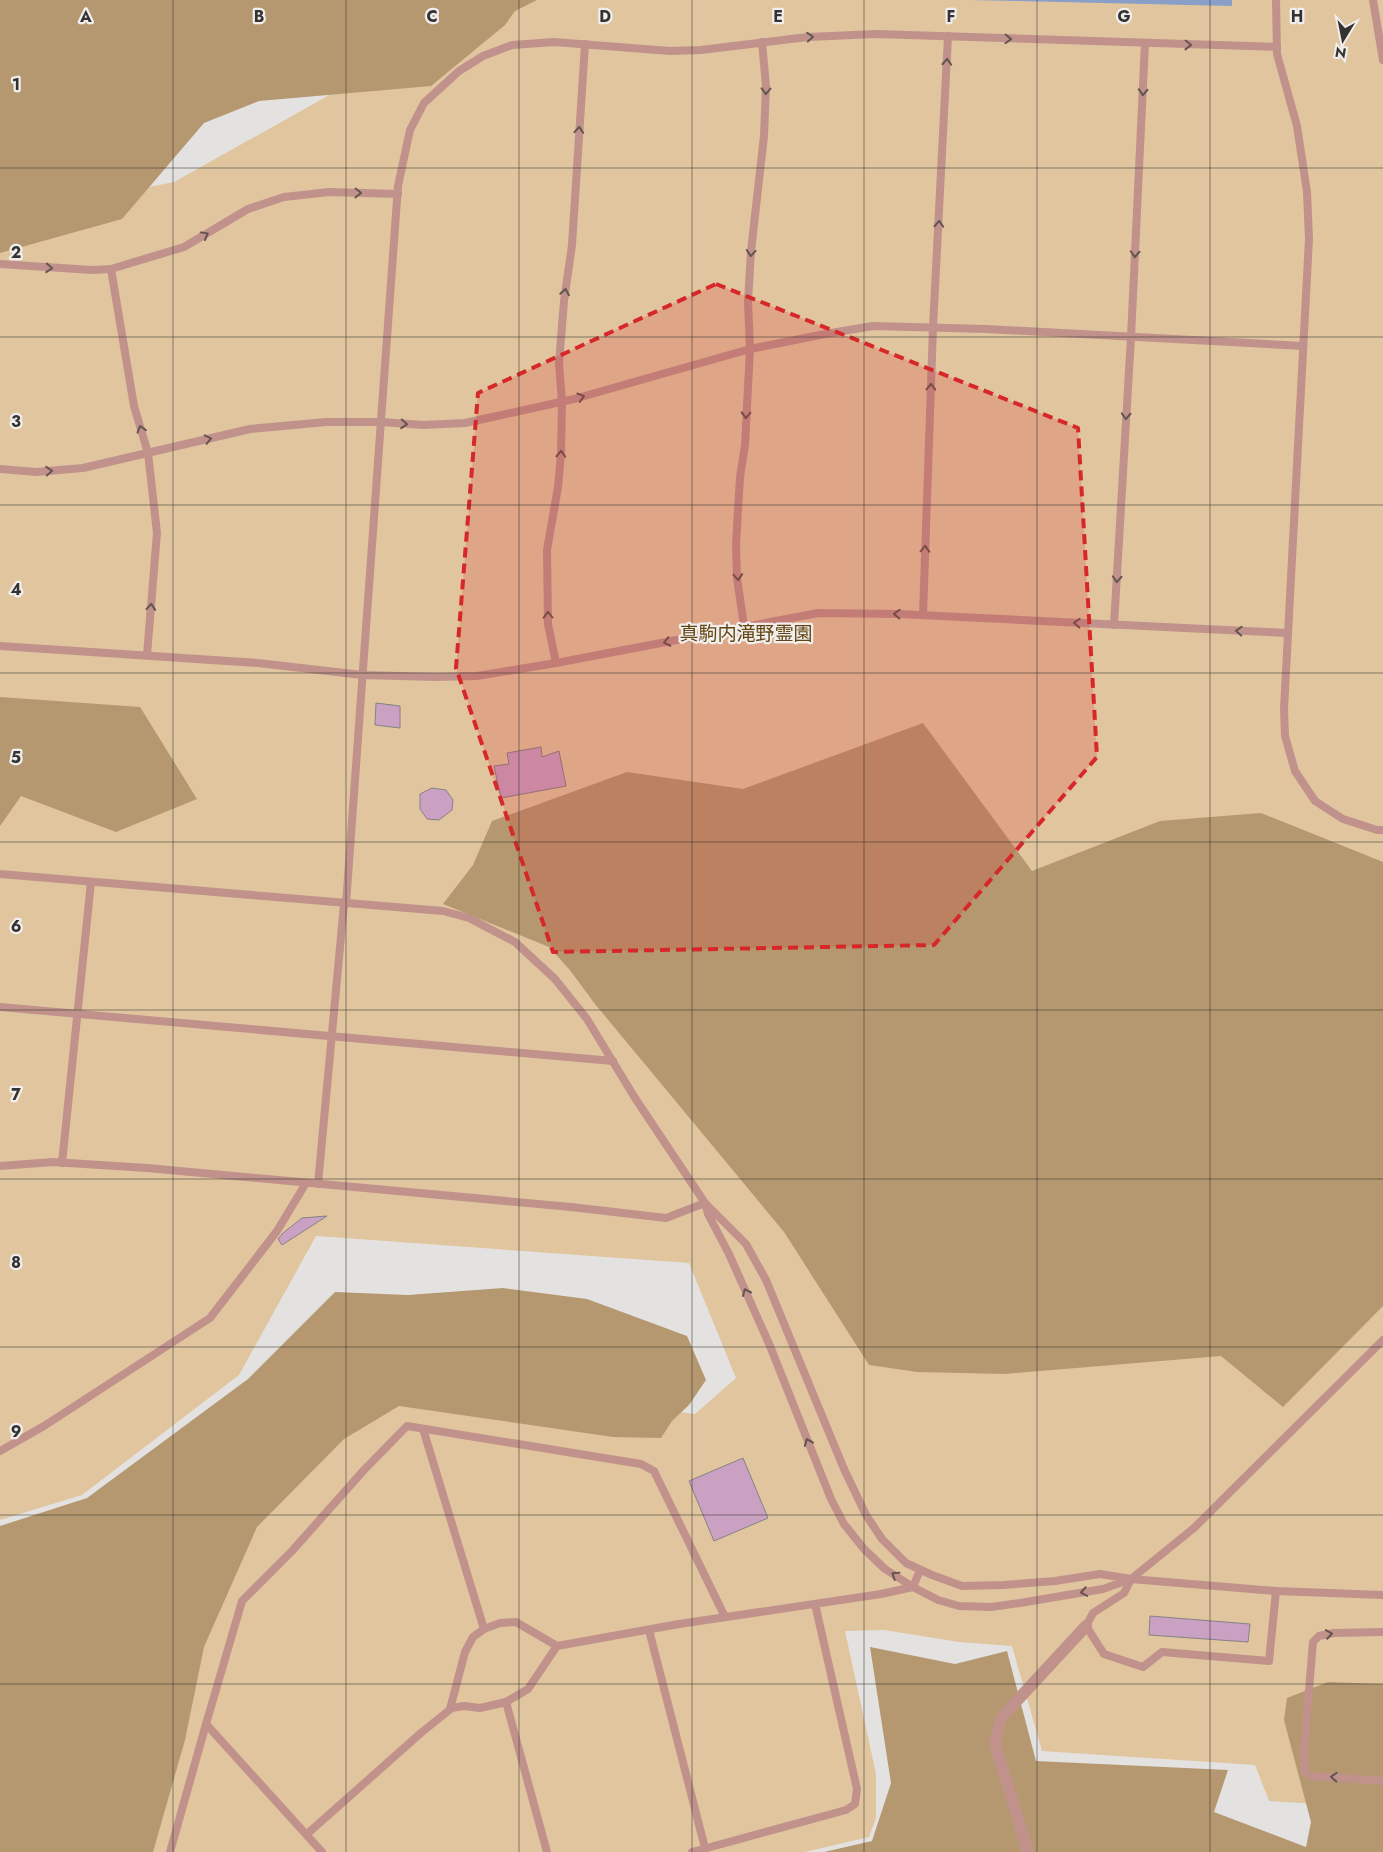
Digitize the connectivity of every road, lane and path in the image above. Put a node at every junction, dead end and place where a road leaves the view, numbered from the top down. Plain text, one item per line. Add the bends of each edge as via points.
1 (1276, 0) edge
2 (1373, 0) edge
3 (948, 36) junction
4 (762, 42) junction
5 (1145, 43) junction
6 (584, 44) junction
7 (1277, 46) junction
8 (1383, 60) edge
9 (398, 194) junction
10 (0, 264) edge
11 (111, 269) junction
12 (933, 327) junction
13 (1131, 337) junction
14 (1302, 346) junction
15 (750, 350) junction
16 (562, 402) junction
17 (381, 422) junction
18 (148, 453) junction
19 (0, 468) edge
20 (923, 615) junction
21 (1114, 625) junction
22 (744, 626) junction
23 (1288, 633) junction
24 (0, 646) edge
25 (147, 655) junction
26 (556, 663) junction
27 (362, 675) junction
28 (1383, 830) edge
29 (0, 874) edge
30 (91, 882) junction
31 (345, 904) junction
32 (0, 1007) edge
33 (77, 1013) junction
34 (332, 1036) junction
35 (612, 1061) junction
36 (62, 1163) junction
37 (0, 1166) edge
38 (306, 1183) junction
39 (318, 1184) junction
40 (706, 1204) junction
41 (1383, 1340) edge
42 (424, 1429) junction
43 (0, 1451) edge
44 (920, 1570) junction
45 (1131, 1579) junction
46 (913, 1587) junction
47 (1276, 1591) junction
48 (1383, 1595) edge
49 (815, 1604) junction
50 (725, 1618) junction
51 (1086, 1626) junction
52 (484, 1629) junction
53 (649, 1630) junction
54 (1383, 1632) edge
55 (557, 1646) junction
56 (506, 1702) junction
57 (450, 1709) junction
58 (206, 1724) junction
59 (1383, 1781) edge
60 (307, 1834) junction
61 (705, 1848) junction
62 (170, 1852) edge
63 (322, 1852) edge
64 (547, 1852) edge
65 (692, 1852) edge
66 (1028, 1852) edge

1 - 7 lane
2 - 8 lane
4 -> 3 lane via 876,34
3 -> 5 lane
12 -> 3 lane
4 - 6 lane via 670,51
4 -> 15 lane via 766,96 749,285
5 -> 7 lane
5 -> 13 lane
6 - 9 lane via 512,45 482,56 459,71 424,103 410,130
16 -> 6 lane via 559,364 572,245
7 - 14 lane via 1298,126 1307,192 1309,239
11 -> 9 lane via 184,247 248,209 284,197 329,192
9 - 17 lane
10 -> 11 lane
18 -> 11 lane via 134,406
12 - 13 lane
12 - 15 lane via 873,326
20 -> 12 lane
13 - 14 lane
13 -> 21 lane
14 - 23 lane
16 -> 15 lane
15 -> 22 lane via 736,545
17 -> 16 lane via 465,423
26 -> 16 lane via 548,624 547,550 558,487
18 -> 17 lane via 250,429 326,422
17 - 27 lane
19 -> 18 lane via 36,472 83,468
25 -> 18 lane via 157,533
21 -> 20 lane
20 -> 22 lane via 818,613
23 -> 21 lane
22 -> 26 lane
23 - 28 lane via 1285,736 1295,771 1315,801 1330,812 1362,826
24 - 25 lane
25 - 27 lane
26 - 27 lane via 477,676
27 - 31 lane
29 - 30 lane
30 - 31 lane
30 - 33 lane
31 - 34 lane
31 - 35 lane via 443,911 468,918 515,942 555,979 587,1019
32 - 33 lane
33 - 34 lane
33 - 36 lane
34 - 35 lane
34 - 39 lane
35 - 40 lane
36 - 37 lane
36 - 38 lane
38 - 39 lane
38 - 43 lane via 277,1231 210,1318
39 - 40 lane via 666,1218
40 - 44 lane via 746,1244 766,1280 844,1470 866,1515 882,1539 906,1563
46 -> 40 lane via 885,1569 844,1524 770,1346
41 - 45 lane via 1194,1528
42 - 50 lane via 641,1464 654,1471
42 - 52 lane
42 - 58 lane via 406,1426 242,1601
44 - 45 lane via 962,1586 1055,1582 1100,1574
44 - 46 lane
45 -> 46 lane via 1103,1589 991,1607 959,1606
45 - 47 lane
45 - 51 lane via 1124,1593 1094,1614
46 - 49 lane
47 - 48 lane
47 - 51 lane via 1270,1661 1162,1652 1142,1667 1104,1654
49 - 50 lane
49 - 61 lane via 858,1789 855,1804 846,1810
50 - 53 lane
51 - 66 street via 1001,1718 995,1744
52 - 55 lane via 500,1622 516,1622
52 - 57 lane via 473,1637 465,1652
53 - 55 lane
53 - 61 lane
59 -> 54 lane via 1311,1776 1305,1772 1304,1750 1313,1642 1319,1636 1334,1633
55 - 56 lane via 528,1689
56 - 57 lane via 480,1708 464,1706
56 - 64 lane
57 - 60 lane
58 - 60 lane
58 - 62 lane
60 - 63 lane
61 - 65 lane

